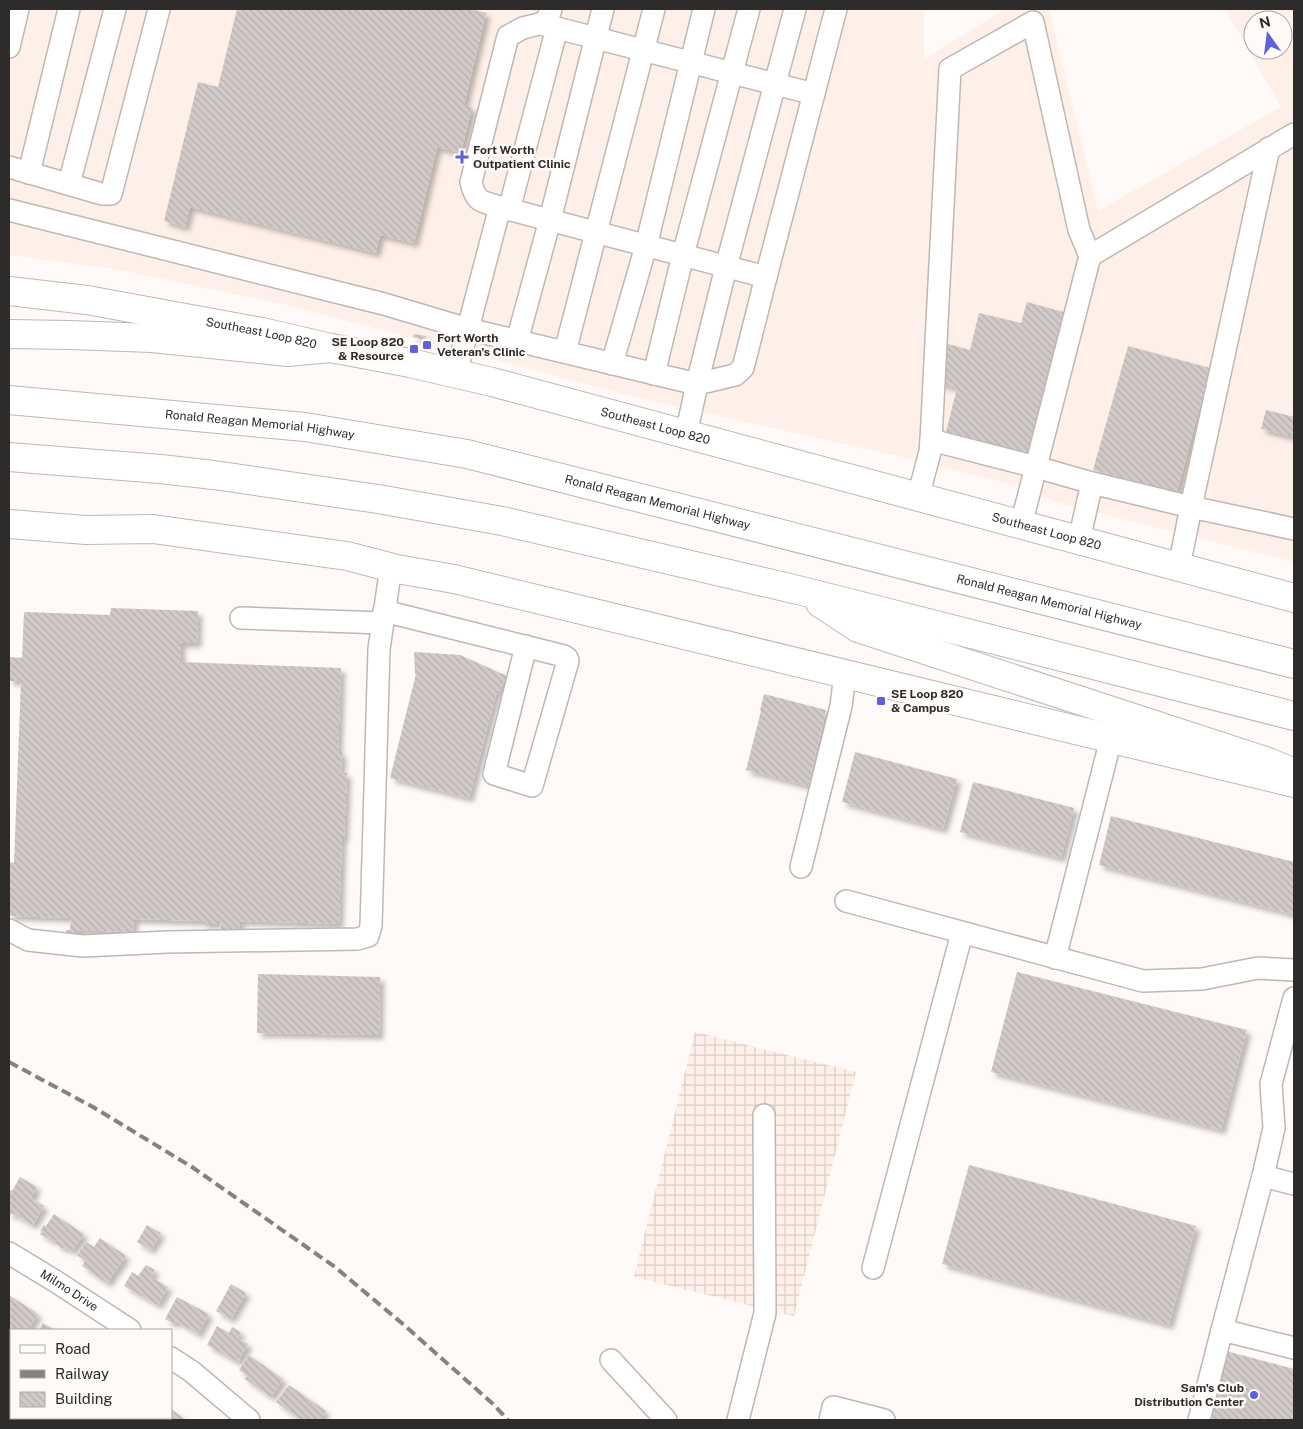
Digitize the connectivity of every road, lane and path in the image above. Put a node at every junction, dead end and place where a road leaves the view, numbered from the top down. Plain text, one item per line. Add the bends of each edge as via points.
1 (18, 9) edge
2 (69, 9) edge
3 (115, 9) edge
4 (160, 9) edge
5 (602, 9) edge
6 (654, 9) edge
7 (704, 9) edge
8 (749, 9) edge
9 (795, 9) edge
10 (836, 9) edge
11 (550, 20) edge
12 (595, 38) junction
13 (9, 47) edge
14 (644, 50) junction
15 (690, 62) junction
16 (732, 73) junction
17 (776, 84) junction
18 (814, 94) junction
19 (1294, 134) edge
20 (1270, 148) junction
21 (19, 170) edge
22 (69, 184) junction
23 (504, 208) junction
24 (9, 210) edge
25 (550, 220) junction
26 (595, 232) junction
27 (646, 246) junction
28 (683, 255) junction
29 (1090, 256) junction
30 (726, 267) junction
31 (766, 278) junction
32 (9, 291) edge
33 (468, 329) junction
34 (9, 334) edge
35 (518, 341) junction
36 (330, 348) junction
37 (565, 352) junction
38 (612, 364) junction
39 (456, 374) junction
40 (654, 374) junction
41 (697, 384) junction
42 (9, 400) edge
43 (686, 435) junction
44 (932, 440) junction
45 (9, 457) edge
46 (1036, 467) junction
47 (1092, 483) junction
48 (918, 497) junction
49 (1191, 507) junction
50 (9, 524) edge
51 (1021, 525) junction
52 (1294, 529) edge
53 (1079, 540) junction
54 (391, 567) junction
55 (1179, 567) junction
56 (802, 591) junction
57 (1294, 598) edge
58 (383, 617) junction
59 (240, 618) dead end
60 (526, 646) junction
61 (1294, 664) edge
62 (845, 674) junction
63 (1294, 716) edge
64 (1111, 739) junction
65 (1294, 773) edge
66 (1294, 783) edge
67 (801, 868) dead end
68 (846, 901) dead end
69 (9, 930) edge
70 (962, 933) junction
71 (1055, 958) junction
72 (1294, 970) edge
73 (1294, 998) edge
74 (764, 1115) dead end
75 (1264, 1176) junction
76 (1294, 1184) edge
77 (9, 1253) edge
78 (873, 1268) dead end
79 (128, 1329) edge
80 (1222, 1330) junction
81 (1294, 1348) edge
82 (172, 1359) edge
83 (611, 1360) dead end
84 (249, 1420) edge
85 (666, 1420) edge
86 (738, 1420) edge
87 (830, 1420) edge
88 (884, 1420) edge
89 (1199, 1420) edge

1 - 13 street
2 - 21 street
3 - 22 street
4 - 22 street via 111,194
5 - 12 street
6 - 14 street
7 - 15 street
8 - 16 street
9 - 17 street
10 - 18 street
11 - 12 street
11 - 23 street
11 - 23 street via 508,36 471,182 479,200
12 - 14 street
12 - 25 street
14 - 15 street
14 - 26 street
15 - 16 street
15 - 27 street
16 - 17 street
16 - 28 street
17 - 18 street
17 - 30 street
18 - 31 street
19 - 20 street
20 - 29 street
20 - 49 street
21 - 22 street
23 - 25 street
23 - 33 street
24 - 33 street via 384,304
25 - 26 street
25 - 35 street
26 - 27 street
26 - 37 street
27 - 28 street
27 - 38 street
28 - 30 street
28 - 40 street
29 - 44 street via 1079,230 1033,22 950,68
29 - 46 street
30 - 31 street
30 - 41 street
31 - 41 street via 743,368 735,375
32 - 36 main road, Southeast Loop 820 via 87,300 262,332
33 - 35 street
33 - 39 street
34 - 36 main road via 152,338 288,352
35 - 37 street
36 - 39 main road, Southeast Loop 820
37 - 38 street
38 - 40 street
39 - 43 main road, Southeast Loop 820
40 - 41 street
41 - 43 street
42 - 61 main road, Ronald Reagan Memorial Highway via 305,427 467,454
43 - 48 main road, Southeast Loop 820
44 - 46 street
44 - 48 street
45 - 56 main road via 178,471 378,499 502,522
46 - 47 street
46 - 51 street
47 - 49 street
47 - 53 street
48 - 51 main road, Southeast Loop 820
49 - 52 street
49 - 55 street
50 - 54 main road via 86,530 153,530 347,556
51 - 53 main road, Southeast Loop 820
53 - 55 main road, Southeast Loop 820
54 - 58 street
54 - 62 main road via 454,579
55 - 57 main road, Southeast Loop 820
56 - 63 main road
56 - 65 main road via 858,628
58 - 59 street
58 - 60 street
58 - 69 street via 379,649 371,926 368,936 357,939 83,946 28,940
60 - 60 street via 568,658 532,786 494,774
62 - 64 main road
62 - 67 street via 841,706
64 - 66 main road
64 - 71 street
68 - 70 street
70 - 71 street
70 - 78 street
71 - 72 street via 1143,981 1202,978 1258,968
73 - 75 street via 1271,1084 1274,1128
74 - 86 street via 765,1313
75 - 76 street
75 - 80 street
77 - 79 street, Milmo Drive
80 - 81 street
80 - 89 street
82 - 84 street via 192,1371
83 - 85 street
87 - 88 street via 833,1407

